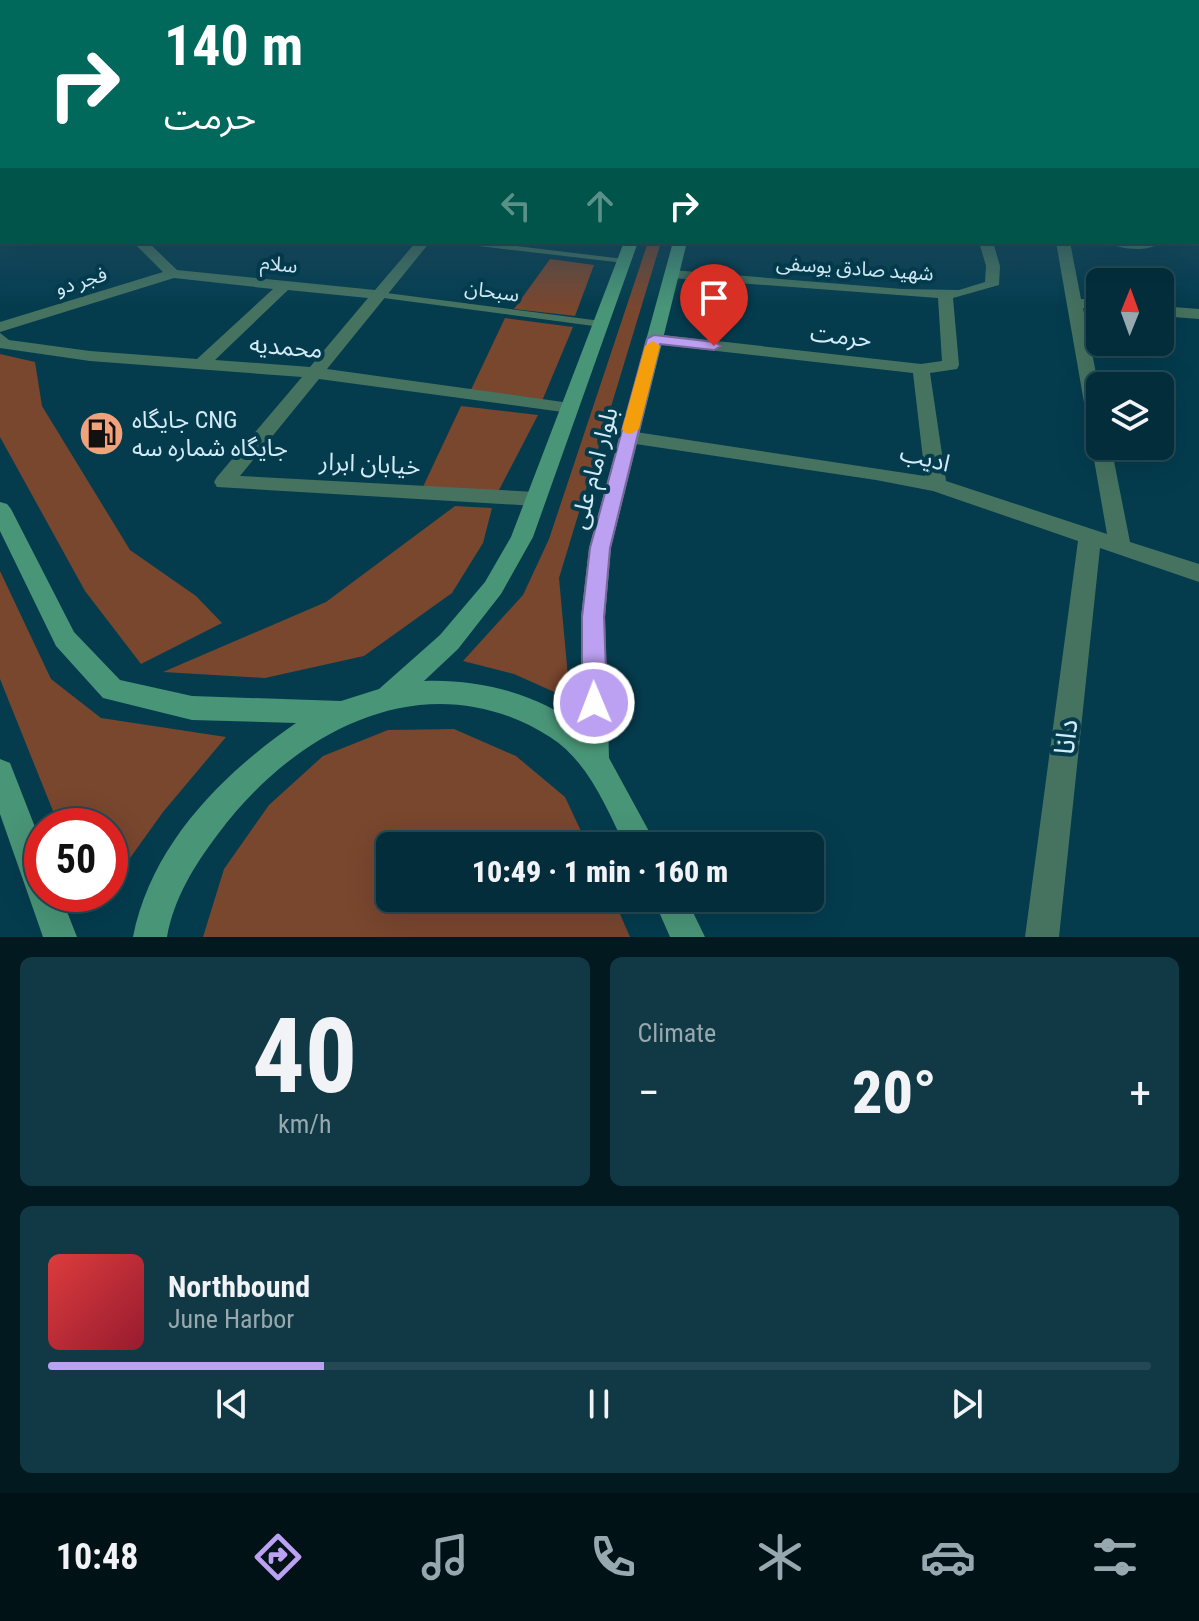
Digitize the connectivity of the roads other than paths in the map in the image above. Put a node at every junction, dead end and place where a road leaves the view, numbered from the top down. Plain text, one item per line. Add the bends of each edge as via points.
1 (142, 244) edge
2 (421, 244) edge
3 (495, 244) edge
4 (680, 244) edge
5 (987, 244) edge
6 (1063, 244) edge
7 (1137, 244) edge
8 (1149, 245) dead end
9 (628, 252) edge
10 (173, 274) junction
11 (672, 274) junction
12 (285, 285) junction
13 (945, 294) junction
14 (379, 295) junction
15 (1074, 303) junction
16 (1086, 304) edge
17 (1174, 312) edge
18 (1199, 314) edge
19 (601, 324) junction
20 (0, 327) edge
21 (0, 338) edge
22 (654, 339) junction
23 (201, 364) junction
24 (921, 369) junction
25 (1087, 372) edge
26 (315, 373) junction
27 (570, 408) junction
28 (629, 437) junction
29 (1104, 460) edge
30 (936, 485) junction
31 (536, 499) junction
32 (0, 509) edge
33 (1090, 536) junction
34 (1120, 546) junction
35 (1199, 573) edge
36 (389, 697) junction
37 (341, 712) junction
38 (595, 760) junction
39 (0, 773) edge
40 (634, 832) edge
41 (24, 838) edge
42 (51, 912) edge
43 (677, 912) edge
44 (689, 935) edge
45 (60, 937) edge
46 (150, 937) edge
47 (1042, 937) edge

1 - 10 street
2 - 14 street, خیابان ابرار
3 - 9 lane
4 - 11 main road, بلوار امام علی
5 - 13 street, شهید صادق یوسفی via 992,285
6 - 15 street
7 - 8 street
9 - 19 main road, بلوار امام علی
10 - 12 street, سلام
10 - 20 street, فجر دو
11 - 13 street, شهید صادق یوسفی
11 - 22 main road, بلوار امام علی
12 - 14 street, سلام
12 - 23 street
13 - 24 street via 951,365
14 - 19 lane, سبحان
14 - 26 street, خیابان ابرار
15 - 16 street
15 - 25 street
17 - 18 street
19 - 27 main road, بلوار امام علی
21 - 23 street, محمدیه via 4,344 90,356
22 - 24 street, حرمت
22 - 28 main road, بلوار امام علی
23 - 26 street, محمدیه
24 - 30 street
26 - 27 street, محمدیه
26 - 31 street, خیابان ابرار via 224,482
27 - 31 main road, بلوار امام علی
28 - 30 street, ادیب
28 - 38 main road, بلوار امام علی via 600,548 593,617
29 - 34 street
30 - 33 street, ادیب
31 - 36 main road, بلوار امام علی via 493,588 449,642
32 - 37 main road via 65,639 112,690 192,708
33 - 34 street, ادیب
33 - 47 street, دانا
34 - 35 street, ادیب
36 - 37 main road
36 - 38 main road via 435,691 480,694 562,729
37 - 46 main road via 295,736 251,771 211,814 177,867
38 - 40 main road
39 - 41 main road
42 - 45 main road
43 - 44 main road

